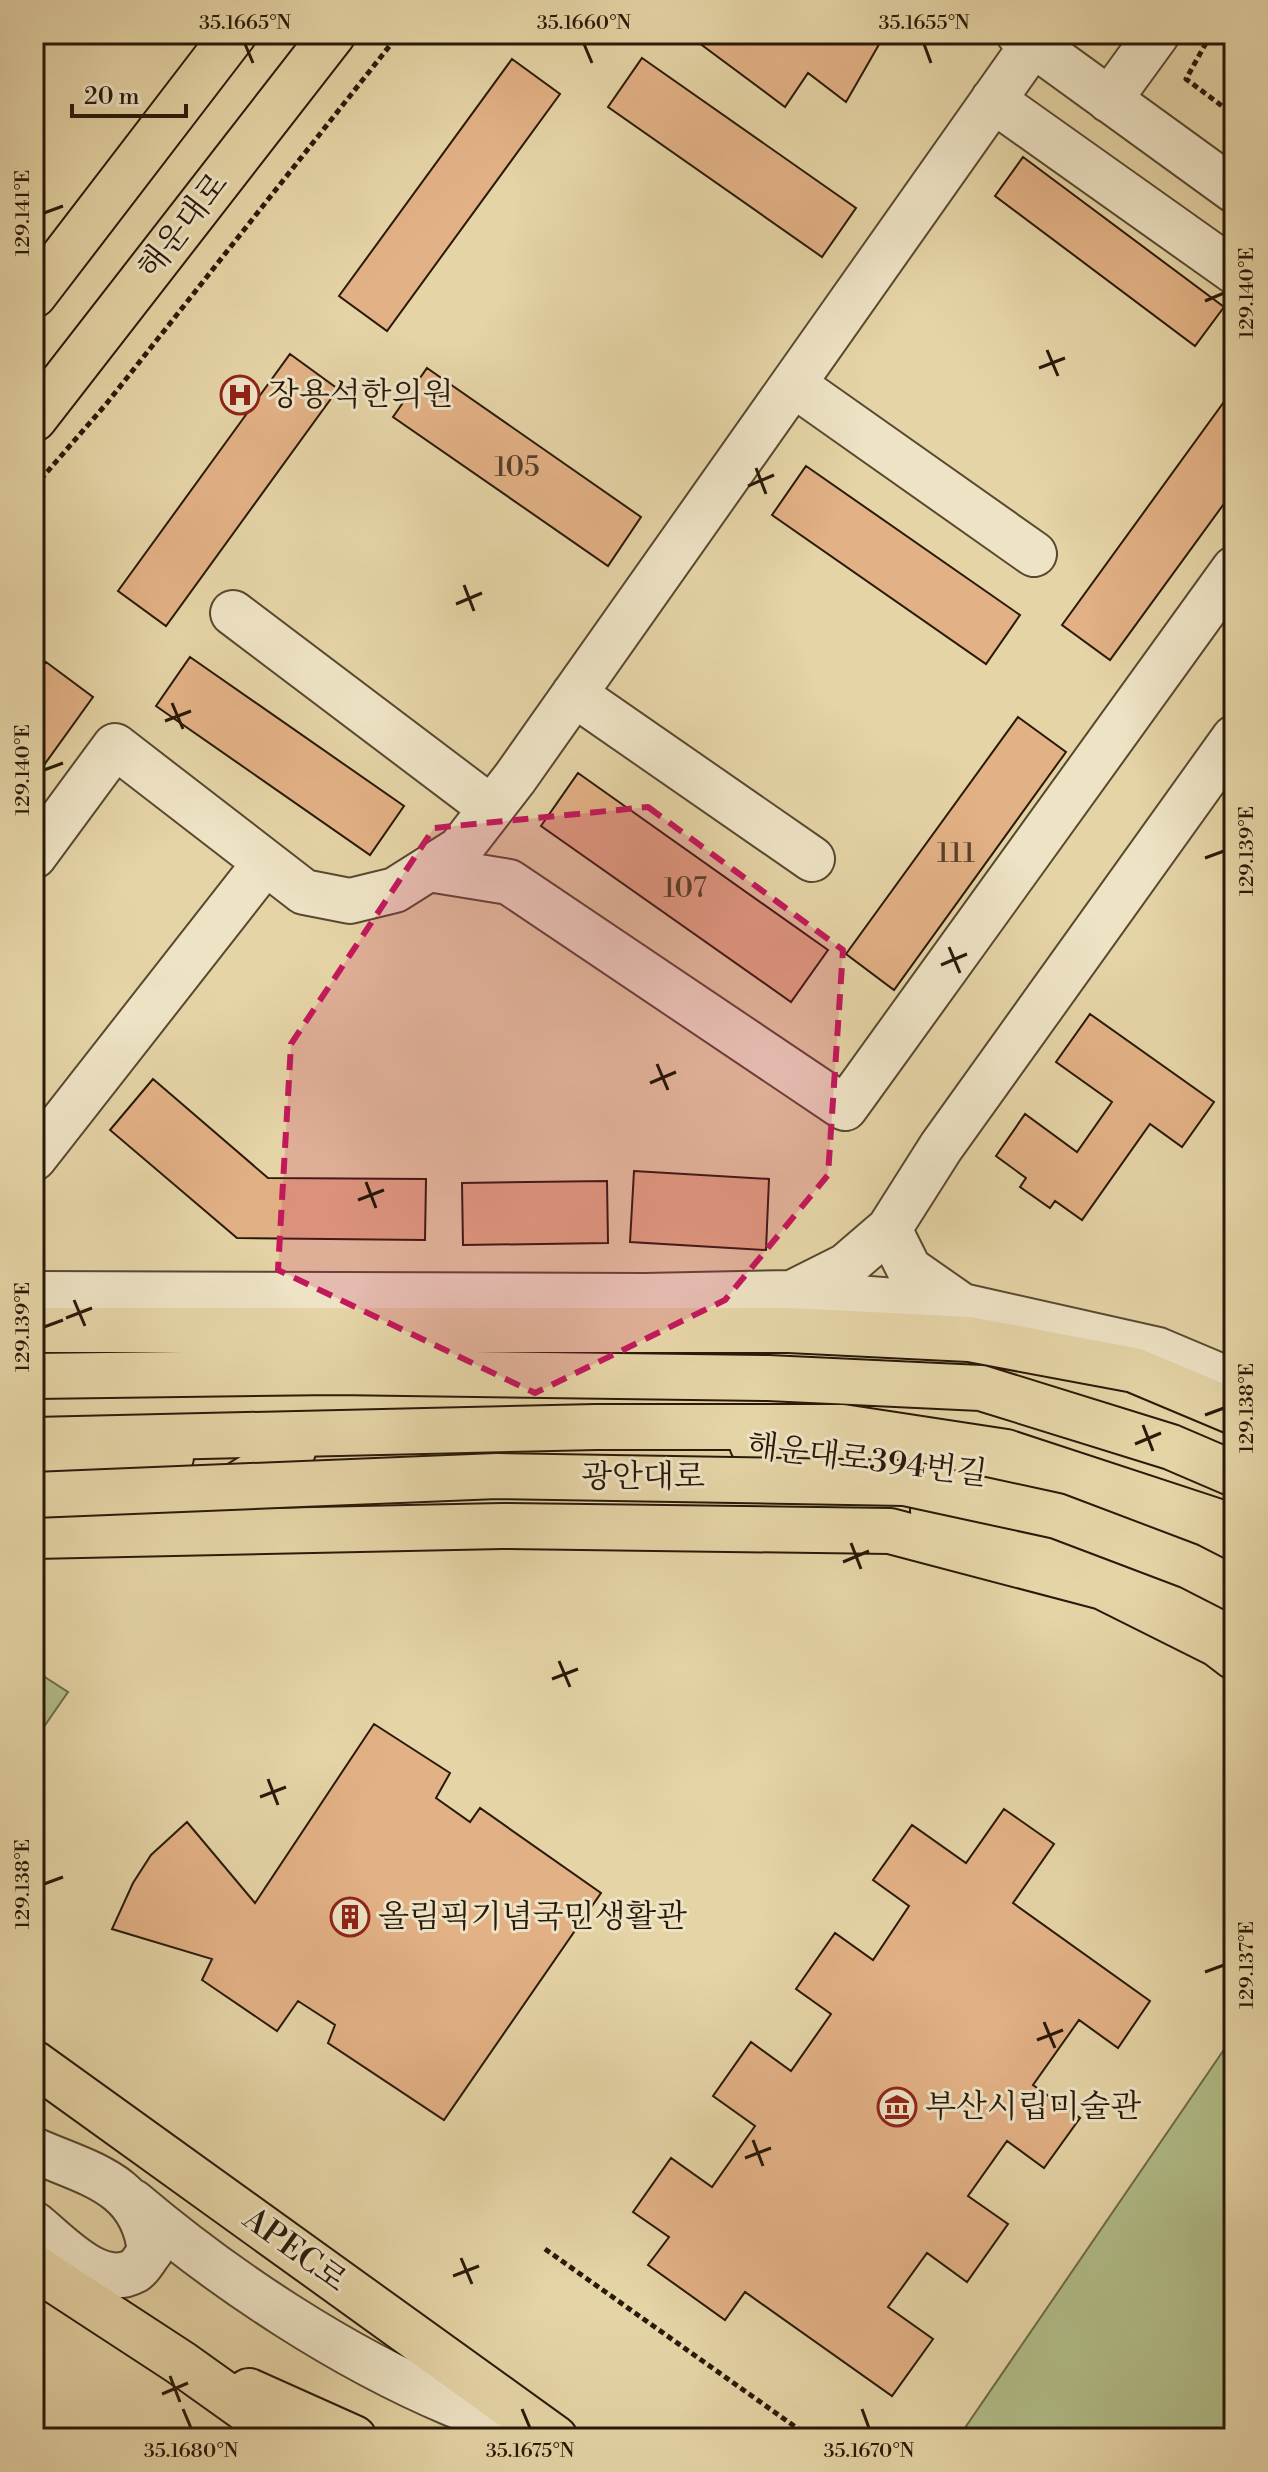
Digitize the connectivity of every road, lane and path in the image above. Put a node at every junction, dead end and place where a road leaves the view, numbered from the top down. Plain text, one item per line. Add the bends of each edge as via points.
1 (234, 34) edge
2 (333, 34) edge
3 (399, 34) edge
4 (1157, 34) edge
5 (1211, 34) edge
6 (1026, 39) edge
7 (993, 100) junction
8 (1109, 100) junction
9 (1234, 115) edge
10 (1234, 190) edge
11 (1234, 271) edge
12 (34, 295) edge
13 (793, 384) junction
14 (34, 419) edge
15 (34, 487) edge
16 (1034, 554) dead end
17 (1234, 569) edge
18 (233, 613) dead end
19 (574, 694) junction
20 (1234, 738) edge
21 (491, 808) junction
22 (34, 856) edge
23 (812, 859) dead end
24 (265, 863) junction
25 (429, 869) junction
26 (34, 1158) edge
27 (889, 1229) junction
28 (792, 1293) junction
29 (34, 1294) edge
30 (962, 1306) junction
31 (34, 1330) edge
32 (34, 1376) edge
33 (1234, 1382) edge
34 (1234, 1412) edge
35 (34, 1440) edge
36 (293, 1451) junction
37 (34, 1464) edge
38 (1234, 1474) edge
39 (34, 1495) edge
40 (207, 1504) junction
41 (34, 1516) edge
42 (1234, 1527) edge
43 (34, 1536) edge
44 (1234, 1558) edge
45 (1234, 1589) edge
46 (1234, 1618) edge
47 (1234, 1657) edge
48 (34, 2063) edge
49 (34, 2150) edge
50 (133, 2202) junction
51 (34, 2224) edge
52 (545, 2249) dead end
53 (34, 2267) edge
54 (181, 2363) junction
55 (286, 2438) edge
56 (354, 2438) edge
57 (547, 2438) edge
58 (555, 2438) edge
59 (811, 2438) edge

1 - 12 main road
2 - 14 main road, 해운대로
3 - 15 path via 107,403
4 - 8 street
5 - 9 path via 1186,79
6 - 7 street
6 - 8 street
7 - 11 street
7 - 13 street
8 - 10 street
13 - 16 street
13 - 19 street
17 - 25 street via 845,1108 509,882
18 - 21 street
19 - 21 street
19 - 23 street
20 - 27 street via 941,1147
21 - 25 street via 460,849
22 - 24 street via 115,746
24 - 25 street via 304,892 350,901 395,890
24 - 26 street
27 - 28 street via 846,1266
27 - 30 street via 909,1269
28 - 29 street
28 - 30 street
30 - 33 street via 1158,1350
31 - 34 main road via 789,1330 969,1339 1134,1370
32 - 38 main road via 335,1372 768,1378 981,1388 1171,1447
35 - 42 main road, 광안대로 via 842,1427 1006,1452
36 - 37 main road, 해운대로394번길
36 - 40 main road
36 - 44 main road, 해운대로394번길 via 773,1444 989,1471
39 - 45 main road, 광안대로, bridge via 497,1476 905,1483 1057,1516 1189,1566
40 - 41 main road
40 - 46 main road via 913,1505 1068,1544
43 - 47 main road via 502,1526 890,1531 1103,1587
48 - 58 main road, APEC로
49 - 50 street via 96,2176
50 - 51 street via 148,2227 150,2252 135,2271 113,2277 88,2267
50 - 57 street via 220,2270 311,2329 451,2403
52 - 59 path
53 - 54 main road
54 - 55 main road
54 - 56 main road

